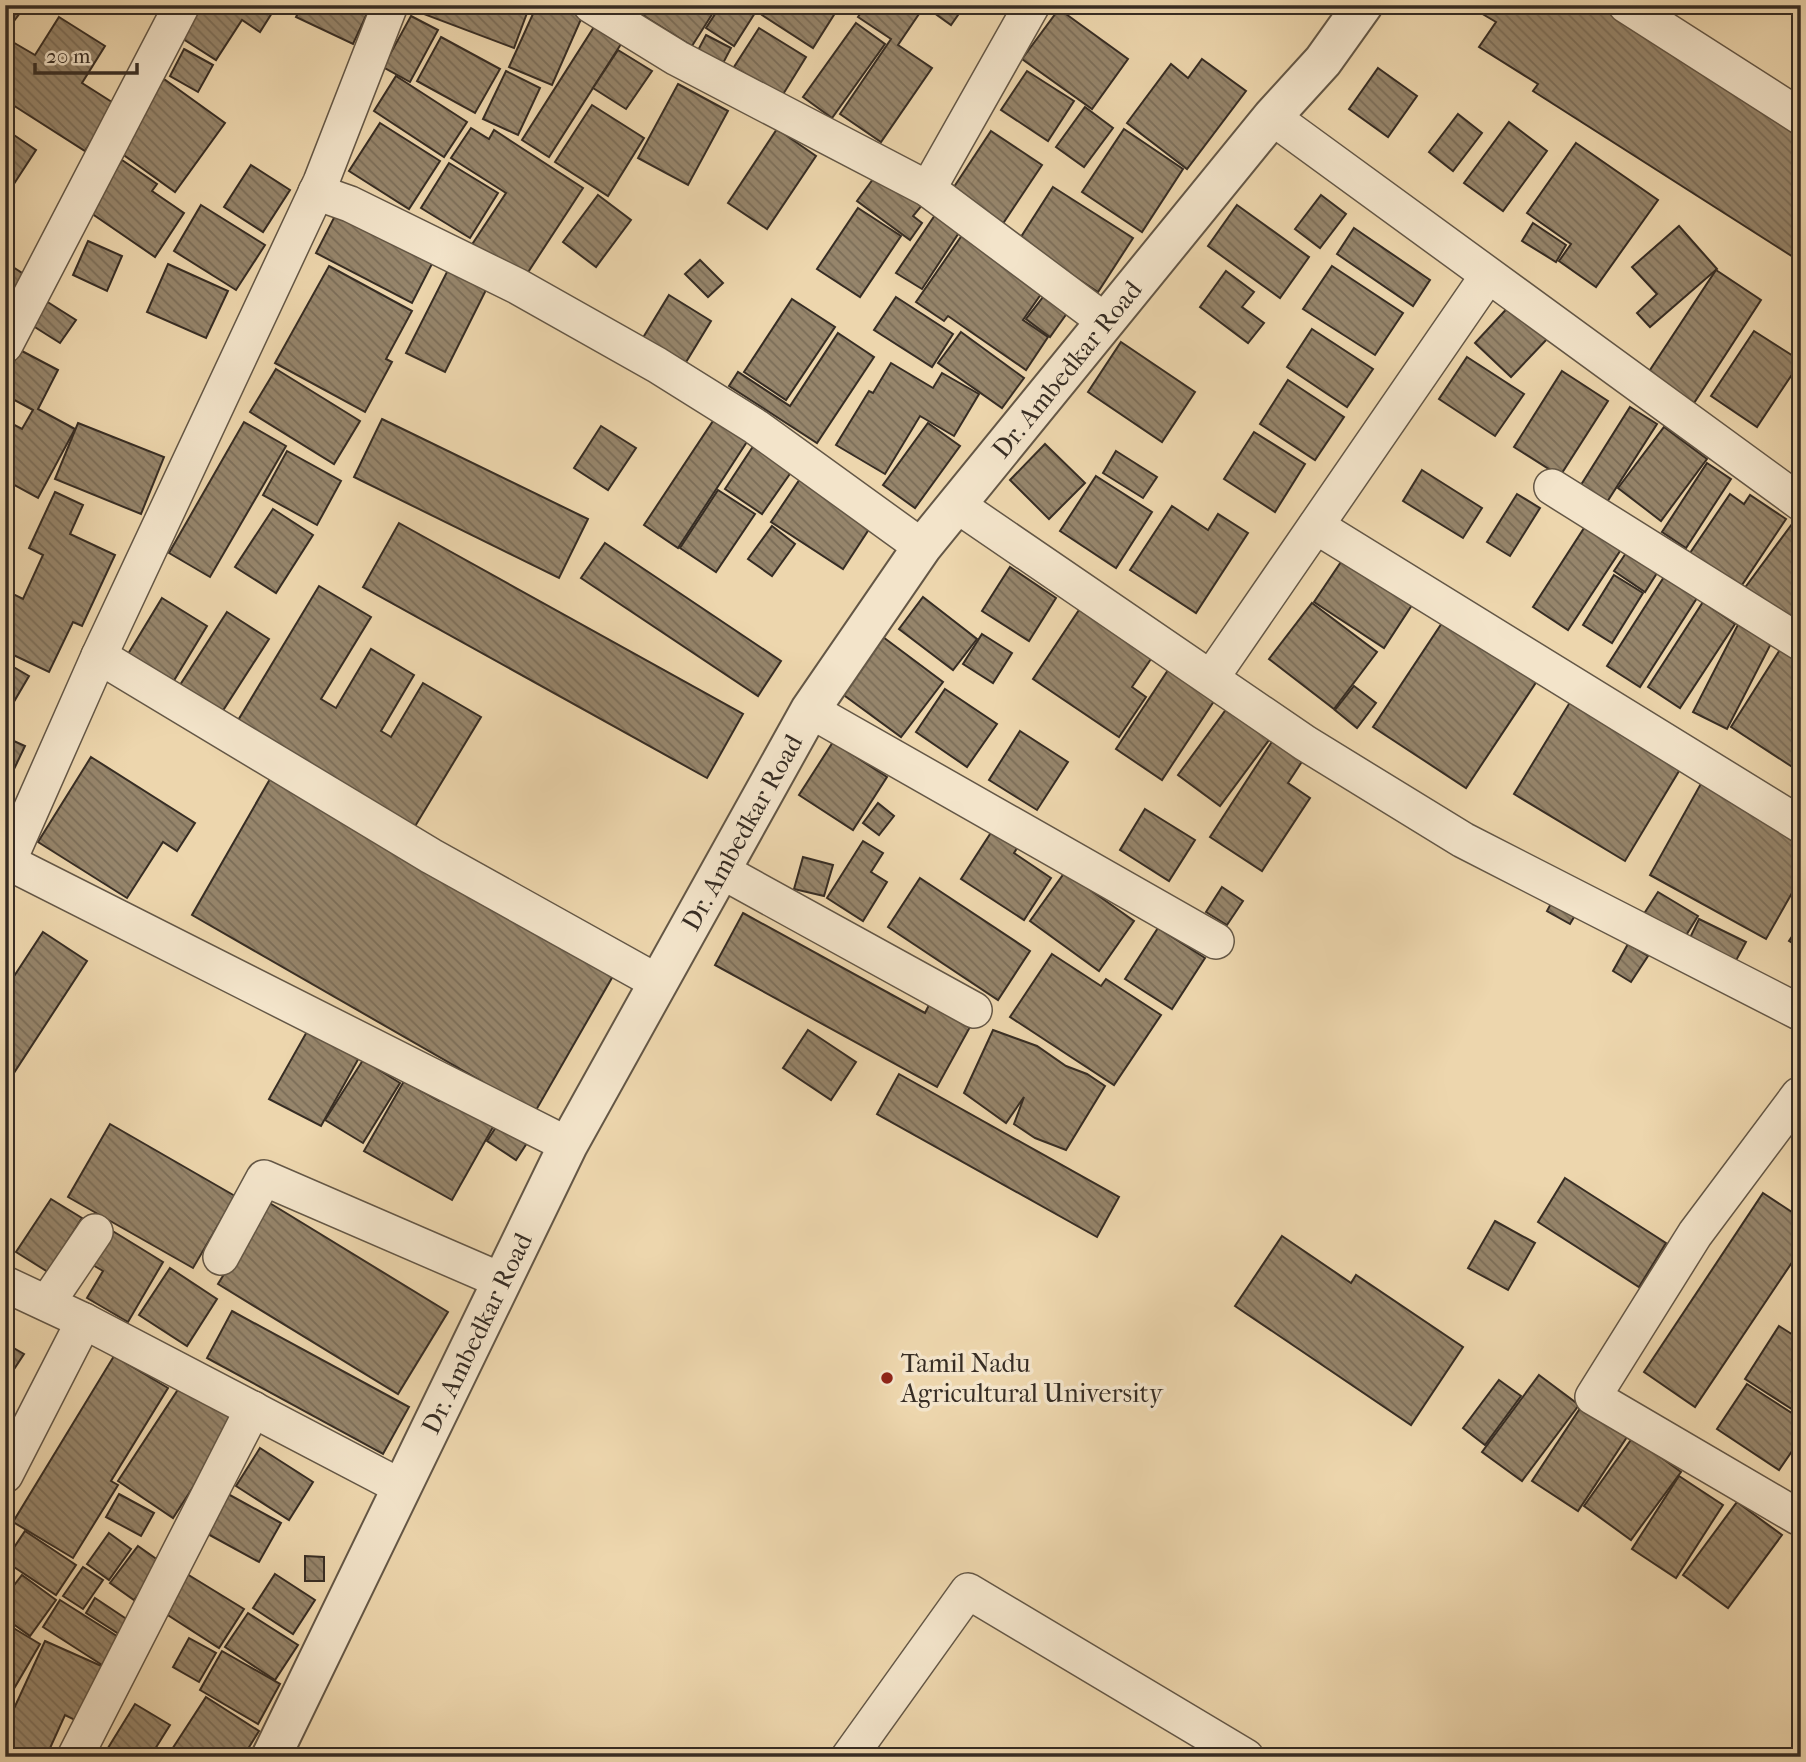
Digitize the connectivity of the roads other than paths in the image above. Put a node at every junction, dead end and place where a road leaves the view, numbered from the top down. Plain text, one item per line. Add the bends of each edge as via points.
1 (182, 5) edge
2 (390, 5) edge
3 (592, 5) edge
4 (1032, 5) edge
5 (1363, 5) edge
6 (1626, 5) edge
7 (1272, 117) junction
8 (1801, 117) edge
9 (928, 189) junction
10 (316, 192) junction
11 (1487, 277) junction
12 (1105, 322) junction
13 (5, 345) edge
14 (1552, 487) dead end
15 (1801, 503) edge
16 (957, 505) junction
17 (1316, 526) junction
18 (922, 547) junction
19 (1801, 643) edge
20 (99, 656) junction
21 (1212, 678) junction
22 (810, 710) junction
23 (1801, 825) edge
24 (720, 870) junction
25 (1216, 941) dead end
26 (659, 983) junction
27 (974, 1010) dead end
28 (1801, 1013) edge
29 (1800, 1094) edge
30 (568, 1145) junction
31 (94, 1232) dead end
32 (221, 1256) dead end
33 (502, 1281) junction
34 (5, 1284) edge
35 (47, 1303) junction
36 (84, 1321) junction
37 (253, 1409) junction
38 (5, 1475) edge
39 (401, 1487) junction
40 (1801, 1512) edge
41 (75, 1757) edge
42 (271, 1757) edge
43 (849, 1757) edge
44 (1246, 1757) edge

1 - 13 street
2 - 10 street
3 - 9 street via 677,58
4 - 9 street
5 - 7 street, Dr. Ambedkar Road via 1323,61
6 - 8 street
7 - 11 street
7 - 12 street, Dr. Ambedkar Road
9 - 12 street
10 - 18 street via 350,204 517,286 657,365 756,427
10 - 20 street
11 - 15 street
11 - 17 street
12 - 16 street, Dr. Ambedkar Road
14 - 19 street
16 - 18 street, Dr. Ambedkar Road
16 - 21 street
17 - 21 street
17 - 23 street
18 - 22 street, Dr. Ambedkar Road
20 - 26 street via 431,856
20 - 30 street via 8,862
21 - 28 street via 1305,743 1463,841
22 - 24 street, Dr. Ambedkar Road
22 - 25 street
24 - 26 street, Dr. Ambedkar Road
24 - 27 street
26 - 30 street, Dr. Ambedkar Road
29 - 40 street via 1695,1234 1593,1397 1798,1517
30 - 33 street, Dr. Ambedkar Road
31 - 35 street
32 - 33 street via 264,1178
33 - 39 street, Dr. Ambedkar Road
34 - 35 street
35 - 36 street
36 - 37 street
36 - 38 street
37 - 39 street
37 - 41 street
39 - 42 street, Dr. Ambedkar Road
43 - 44 street via 968,1591

